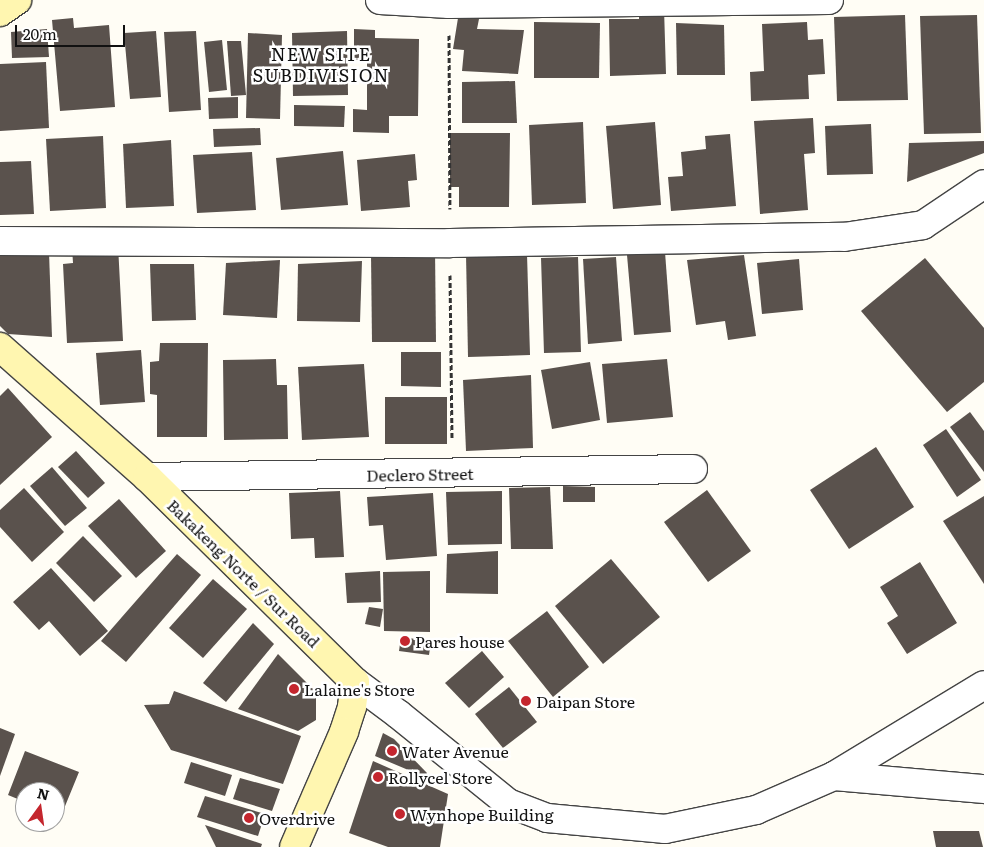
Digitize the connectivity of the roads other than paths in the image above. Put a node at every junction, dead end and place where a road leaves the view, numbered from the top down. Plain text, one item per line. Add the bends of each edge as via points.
1 (16, 0) edge
2 (380, 0) edge
3 (829, 0) edge
4 (0, 12) edge
5 (984, 184) edge
6 (0, 241) edge
7 (0, 347) edge
8 (693, 470) dead end
9 (146, 478) junction
10 (355, 682) junction
11 (984, 685) edge
12 (834, 776) junction
13 (984, 789) edge
14 (294, 847) edge

1 - 4 main road
2 - 3 street via 449,4
5 - 6 street via 923,225 844,237 450,243
7 - 9 main road, Bakakeng Norte / Sur Road
8 - 9 street, Declero Street
9 - 10 main road, Bakakeng Norte / Sur Road
10 - 12 street via 508,804 547,818 665,829 756,810
10 - 14 main road via 344,732
11 - 12 street
12 - 13 street

